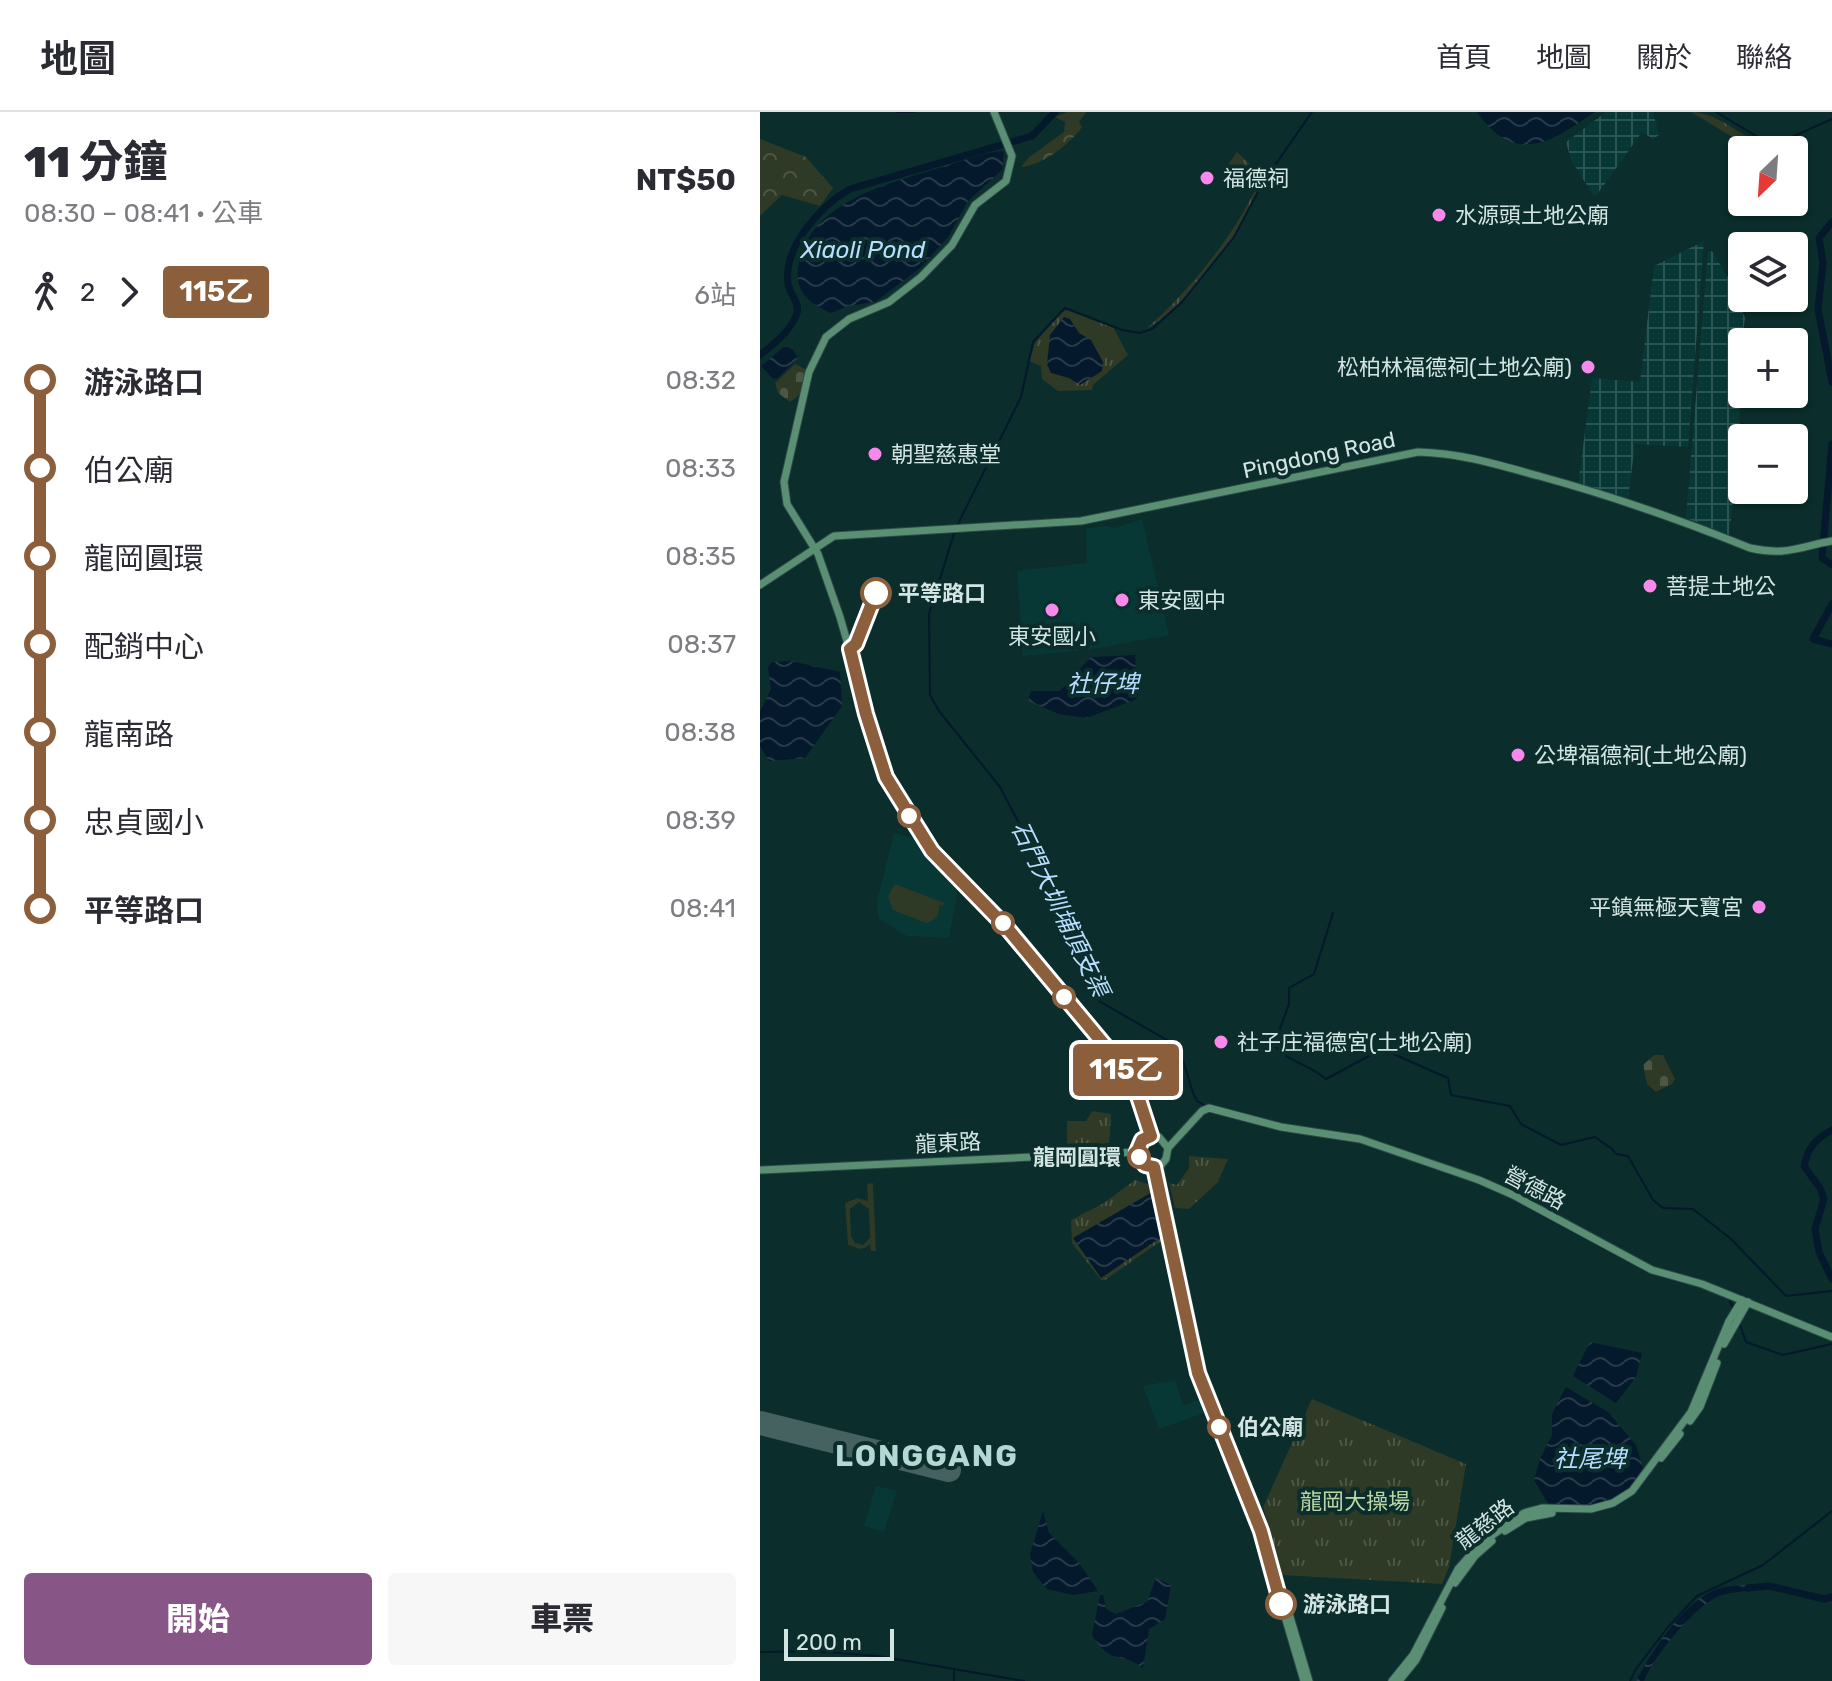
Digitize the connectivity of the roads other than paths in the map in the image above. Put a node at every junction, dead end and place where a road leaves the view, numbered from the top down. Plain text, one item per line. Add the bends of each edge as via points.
1 (994, 112) edge
2 (1832, 541) edge
3 (815, 549) junction
4 (760, 585) edge
5 (1151, 1136) junction
6 (1168, 1148) junction
7 (1137, 1152) junction
8 (1157, 1166) junction
9 (760, 1170) edge
10 (1745, 1301) junction
11 (1832, 1337) edge
12 (1504, 1528) junction
13 (1306, 1681) edge
14 (1392, 1681) edge
15 (1399, 1681) edge

1 - 3 street via 1012,156 1006,181 975,205 952,245 921,277 880,308 843,322 822,345 809,372 784,490 789,511
2 - 3 street, Pingdong Road via 1782,553 1750,548 1591,490 1468,457 1418,452 1102,518 834,536
3 - 4 street, Pingdong Road
3 - 5 street via 847,638 886,777 932,851 1007,928 1132,1078
5 - 6 street
5 - 7 street via 1142,1140
6 - 8 street via 1166,1159
6 - 10 street, 營德路 via 1209,1108 1281,1127 1360,1139 1479,1180 1635,1263
7 - 8 street via 1145,1165
7 - 9 street, 龍東路
8 - 13 street via 1198,1373 1261,1531
10 - 11 street, 營德路
10 - 12 street, 龍慈路 via 1700,1407 1637,1493 1593,1514 1536,1514
12 - 14 street, 龍慈路 via 1480,1544 1458,1569 1413,1655
12 - 15 street, 龍慈路 via 1450,1590 1424,1647

